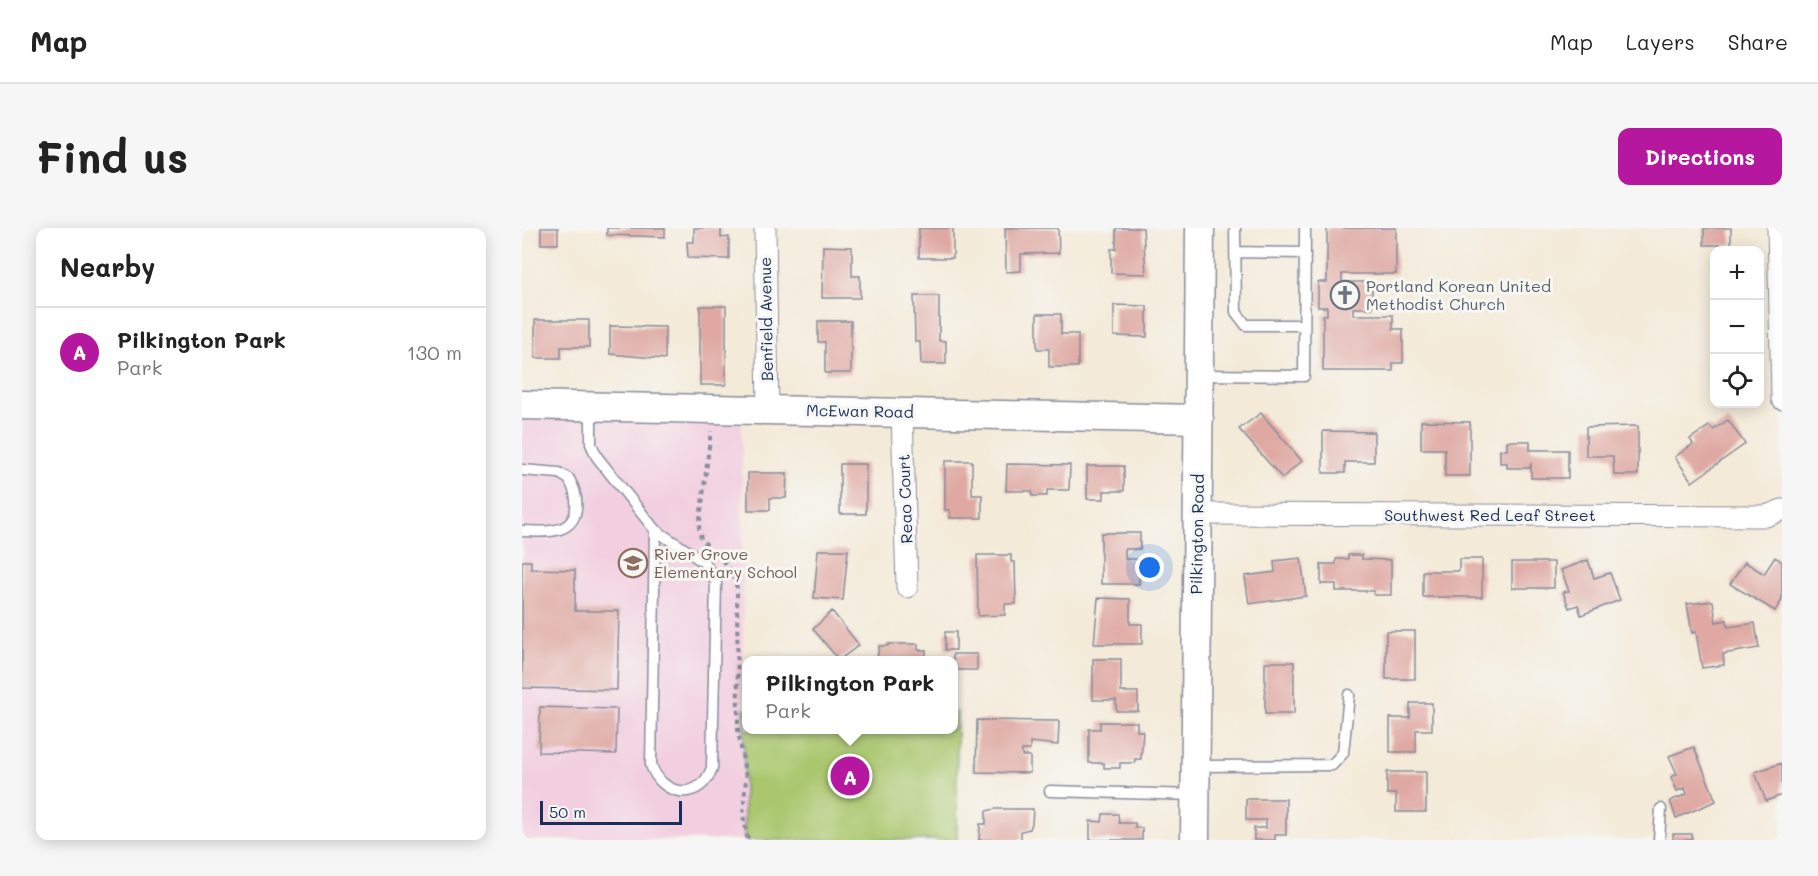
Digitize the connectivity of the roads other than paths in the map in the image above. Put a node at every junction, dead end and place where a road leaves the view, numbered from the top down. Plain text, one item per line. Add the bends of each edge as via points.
1 (765, 228) edge
2 (1200, 228) edge
3 (1235, 228) edge
4 (1305, 228) edge
5 (1778, 228) edge
6 (1235, 252) junction
7 (1305, 253) junction
8 (1780, 288) edge
9 (1304, 325) junction
10 (1199, 375) junction
11 (1782, 399) edge
12 (522, 405) edge
13 (591, 407) junction
14 (768, 409) junction
15 (902, 412) junction
16 (1199, 419) junction
17 (522, 470) edge
18 (1782, 510) edge
19 (1197, 514) junction
20 (655, 530) junction
21 (522, 531) edge
22 (907, 587) dead end
23 (1349, 695) dead end
24 (1195, 766) junction
25 (1050, 791) dead end
26 (1195, 795) junction
27 (1661, 809) dead end
28 (1195, 840) edge
29 (1659, 840) edge

1 - 14 street, Benfield Avenue
2 - 10 street, Pilkington Road
3 - 6 lane
4 - 7 lane
5 - 8 street
6 - 7 lane
6 - 9 lane via 1236,312 1246,325
7 - 9 lane
8 - 11 street
9 - 10 lane via 1304,376
10 - 16 street, Pilkington Road
12 - 13 street, McEwan Road
13 - 14 street, McEwan Road
13 - 20 lane via 591,444 597,457
14 - 15 street, McEwan Road
15 - 16 street, McEwan Road
15 - 22 street, Reao Court
16 - 19 street, Pilkington Road
17 - 21 lane via 559,473 569,479 578,503 566,527
18 - 19 street, Southwest Red Leaf Street via 1766,516
19 - 24 street, Pilkington Road
20 - 20 lane via 651,765 669,789 691,790 701,787 712,768 716,582 704,562
23 - 24 lane via 1343,753 1332,765
24 - 26 street, Pilkington Road
25 - 26 lane
26 - 28 street, Pilkington Road
27 - 29 lane

